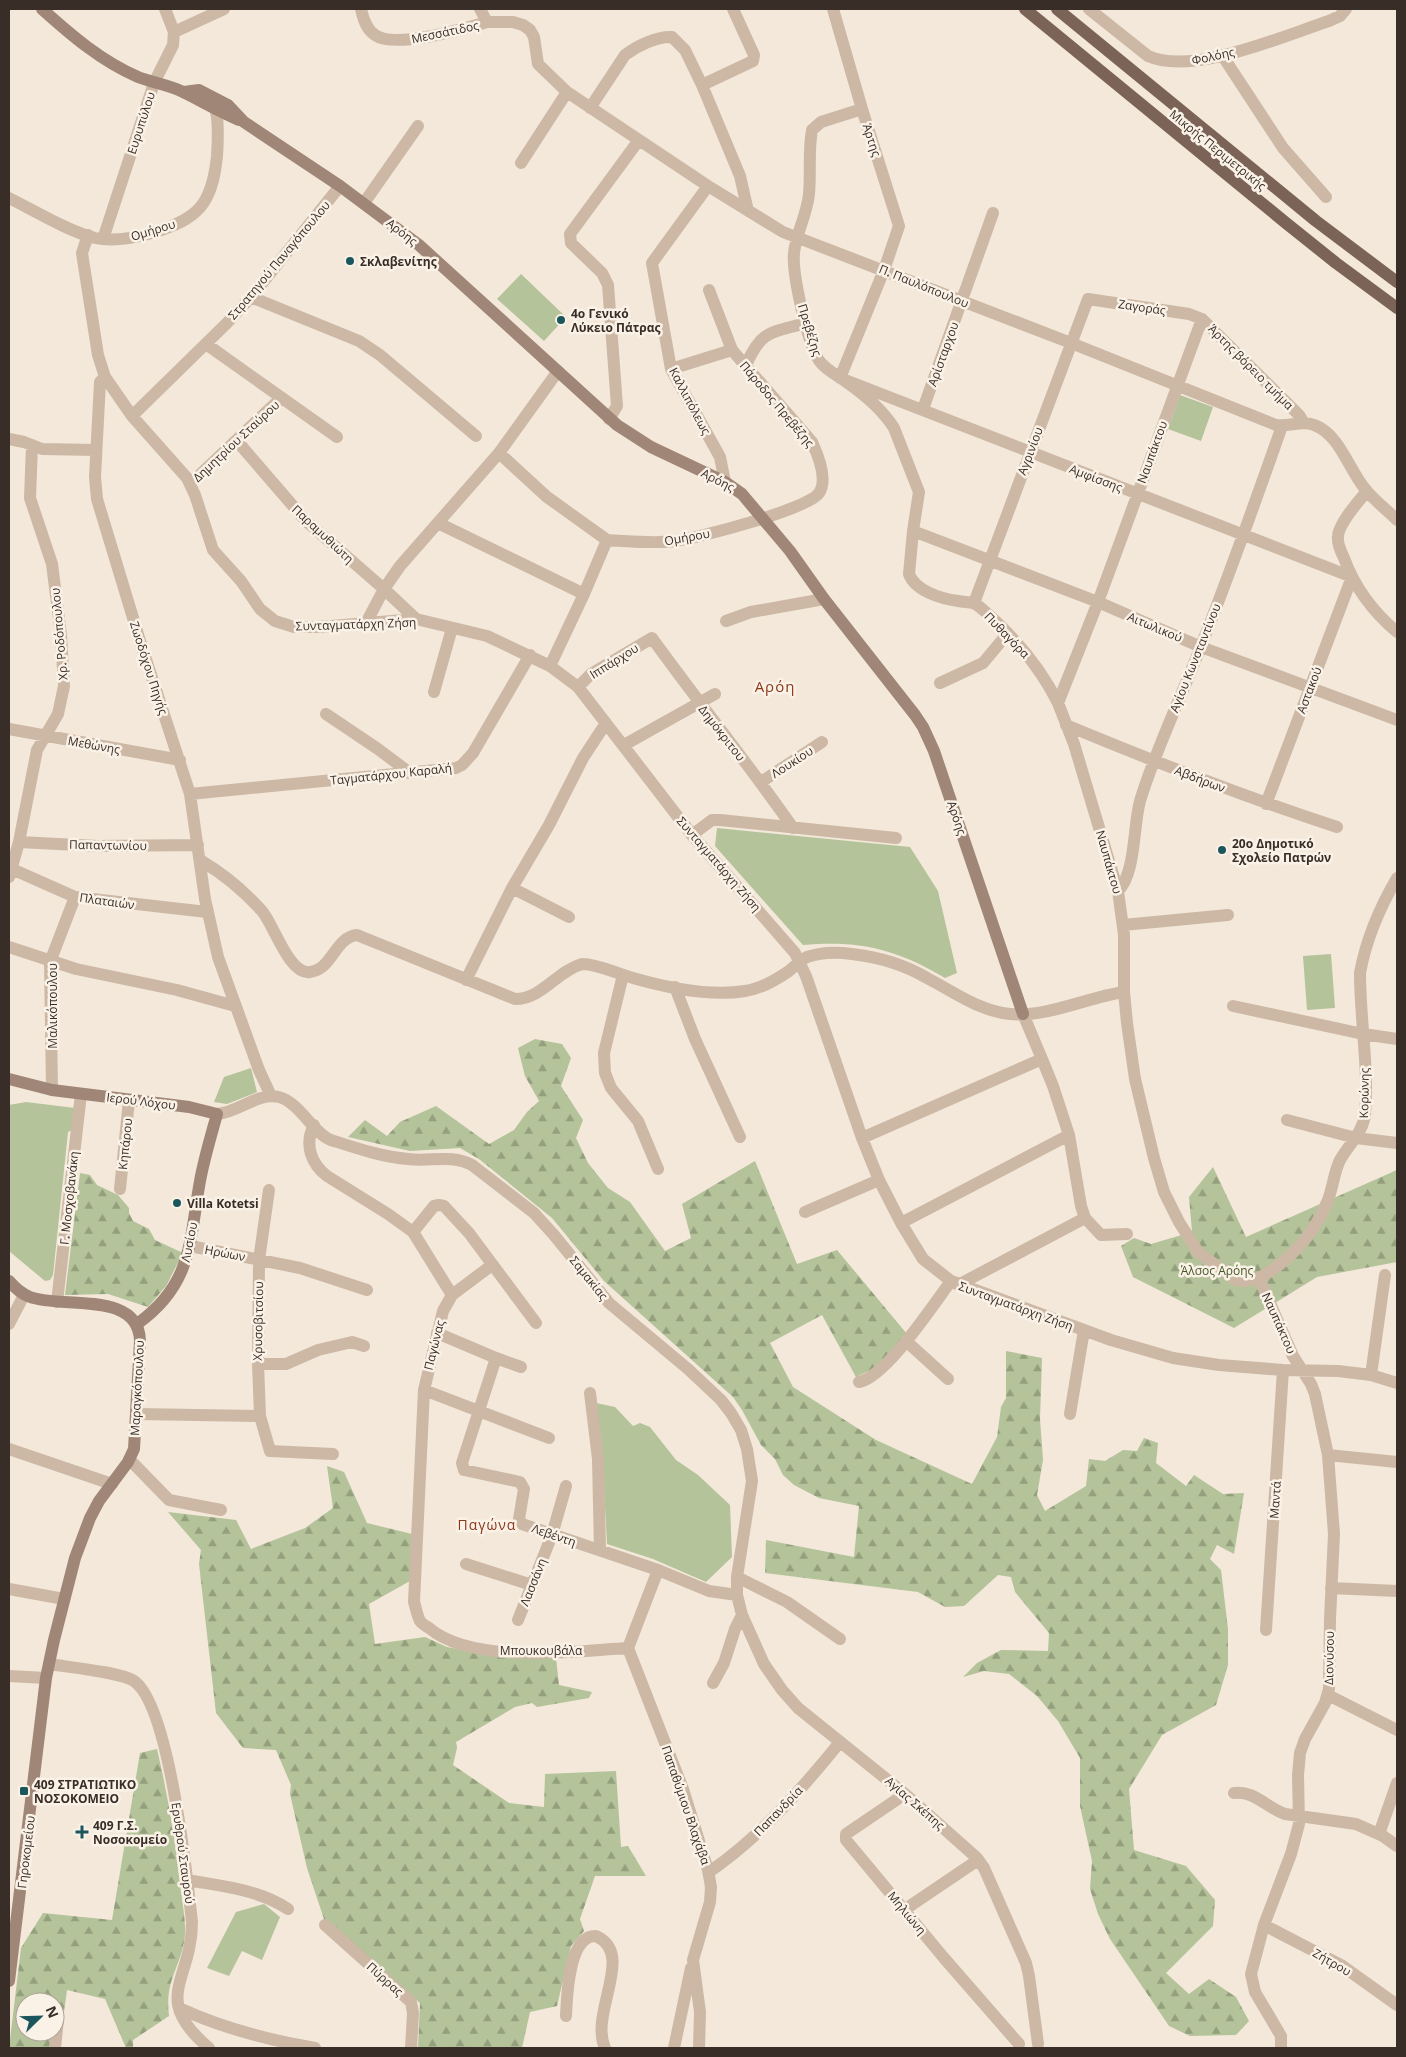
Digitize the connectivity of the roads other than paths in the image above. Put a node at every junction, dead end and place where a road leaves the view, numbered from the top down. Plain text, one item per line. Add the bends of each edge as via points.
1 (42, 9) edge
2 (165, 9) edge
3 (224, 9) edge
4 (360, 9) edge
5 (480, 9) edge
6 (733, 9) edge
7 (833, 9) edge
8 (1025, 9) edge
9 (1057, 9) edge
10 (1089, 9) edge
11 (1346, 9) edge
12 (487, 22) junction
13 (174, 32) junction
14 (1222, 55) junction
15 (154, 83) junction
16 (702, 85) junction
17 (184, 92) junction
18 (567, 92) junction
19 (590, 108) junction
20 (862, 108) junction
21 (216, 111) junction
22 (244, 122) junction
23 (418, 126) dead end
24 (639, 140) junction
25 (521, 163) dead end
26 (340, 186) junction
27 (708, 186) junction
28 (1326, 197) dead end
29 (9, 198) edge
30 (364, 202) junction
31 (748, 211) junction
32 (993, 214) dead end
33 (88, 235) junction
34 (103, 239) junction
35 (797, 239) junction
36 (884, 270) junction
37 (1397, 282) edge
38 (708, 290) dead end
39 (251, 297) junction
40 (1088, 300) joint
41 (962, 302) junction
42 (1397, 308) edge
43 (1199, 317) junction
44 (806, 323) junction
45 (1071, 343) junction
46 (206, 344) junction
47 (732, 350) junction
48 (746, 365) junction
49 (672, 369) junction
50 (558, 371) junction
51 (106, 377) junction
52 (840, 378) junction
53 (1176, 385) junction
54 (281, 398) junction
55 (923, 410) junction
56 (132, 416) junction
57 (609, 419) junction
58 (1304, 422) junction
59 (1282, 426) junction
60 (476, 436) dead end
61 (337, 437) dead end
62 (9, 439) edge
63 (237, 441) junction
64 (32, 445) junction
65 (96, 450) junction
66 (1029, 452) junction
67 (499, 453) junction
68 (725, 482) junction
69 (190, 484) junction
70 (1366, 491) junction
71 (1137, 493) junction
72 (765, 519) junction
73 (1397, 520) edge
74 (438, 523) junction
75 (913, 531) junction
76 (1243, 536) junction
77 (607, 540) junction
78 (989, 560) junction
79 (1352, 577) junction
80 (911, 578) joint
81 (384, 589) junction
82 (584, 594) junction
83 (824, 598) junction
84 (1098, 602) junction
85 (974, 603) junction
86 (416, 619) junction
87 (726, 621) dead end
88 (366, 623) junction
89 (452, 628) junction
90 (1397, 632) edge
91 (1008, 633) junction
92 (652, 638) joint
93 (1201, 647) junction
94 (530, 655) junction
95 (550, 666) junction
96 (940, 683) dead end
97 (578, 687) junction
98 (1310, 688) junction
99 (434, 692) dead end
100 (715, 694) dead end
101 (1058, 703) junction
102 (699, 704) junction
103 (326, 714) dead end
104 (1397, 720) edge
105 (606, 723) junction
106 (1066, 724) junction
107 (9, 730) edge
108 (44, 736) junction
109 (822, 742) dead end
110 (624, 745) junction
111 (180, 760) junction
112 (1153, 761) junction
113 (410, 773) junction
114 (761, 782) junction
115 (190, 794) junction
116 (1266, 804) junction
117 (1337, 827) dead end
118 (793, 828) junction
119 (692, 835) junction
120 (896, 838) dead end
121 (19, 842) junction
122 (198, 845) junction
123 (200, 860) junction
124 (11, 873) edge
125 (1397, 878) edge
126 (512, 888) junction
127 (1118, 891) junction
128 (76, 897) junction
129 (207, 912) junction
130 (1228, 915) dead end
131 (569, 917) dead end
132 (1123, 925) junction
133 (9, 947) edge
134 (50, 962) junction
135 (800, 962) junction
136 (623, 975) junction
137 (466, 980) junction
138 (676, 987) junction
139 (1124, 992) junction
140 (235, 1006) junction
141 (1233, 1006) dead end
142 (1023, 1014) junction
143 (1363, 1034) junction
144 (1397, 1039) edge
145 (1042, 1059) junction
146 (9, 1080) edge
147 (52, 1090) junction
148 (81, 1094) junction
149 (271, 1096) junction
150 (129, 1100) junction
151 (217, 1114) junction
152 (1287, 1120) dead end
153 (314, 1125) junction
154 (1069, 1135) junction
155 (740, 1137) dead end
156 (862, 1138) junction
157 (1356, 1138) junction
158 (1397, 1143) edge
159 (658, 1169) dead end
160 (879, 1180) junction
161 (120, 1189) dead end
162 (269, 1190) dead end
163 (805, 1212) dead end
164 (1085, 1218) junction
165 (901, 1222) junction
166 (413, 1232) junction
167 (1127, 1234) dead end
168 (190, 1246) junction
169 (259, 1260) junction
170 (492, 1265) junction
171 (1385, 1275) dead end
172 (1259, 1278) junction
173 (9, 1281) edge
174 (955, 1283) junction
175 (367, 1290) dead end
176 (24, 1294) junction
177 (452, 1295) junction
178 (57, 1302) junction
179 (536, 1323) dead end
180 (9, 1324) edge
181 (137, 1324) junction
182 (1084, 1330) junction
183 (437, 1333) junction
184 (906, 1341) junction
185 (364, 1346) dead end
186 (496, 1358) junction
187 (258, 1364) junction
188 (522, 1367) dead end
189 (1283, 1370) junction
190 (1301, 1370) junction
191 (1371, 1375) junction
192 (948, 1379) dead end
193 (859, 1382) dead end
194 (1397, 1383) edge
195 (424, 1390) junction
196 (590, 1393) dead end
197 (479, 1412) junction
198 (137, 1414) junction
199 (1070, 1414) dead end
200 (260, 1416) junction
201 (549, 1438) dead end
202 (9, 1449) edge
203 (333, 1454) dead end
204 (1328, 1455) junction
205 (129, 1460) junction
206 (1397, 1462) edge
207 (112, 1484) junction
208 (566, 1486) dead end
209 (221, 1510) dead end
210 (552, 1535) junction
211 (600, 1550) junction
212 (466, 1564) dead end
213 (658, 1570) junction
214 (737, 1577) junction
215 (532, 1585) junction
216 (1331, 1588) junction
217 (9, 1589) edge
218 (1397, 1591) edge
219 (737, 1595) junction
220 (64, 1599) junction
221 (414, 1602) joint
222 (742, 1615) junction
223 (518, 1620) dead end
224 (1266, 1630) dead end
225 (840, 1639) dead end
226 (628, 1648) junction
227 (48, 1664) junction
228 (9, 1676) edge
229 (46, 1678) junction
230 (713, 1683) dead end
231 (1328, 1695) junction
232 (1397, 1725) edge
233 (1397, 1730) edge
234 (840, 1742) junction
235 (1397, 1783) edge
236 (1234, 1793) dead end
237 (906, 1794) junction
238 (1300, 1816) junction
239 (1380, 1834) junction
240 (1397, 1846) edge
241 (978, 1860) junction
242 (709, 1872) junction
243 (187, 1880) junction
244 (288, 1909) dead end
245 (904, 1910) junction
246 (13, 1918) edge
247 (324, 1925) dead end
248 (1264, 1925) junction
249 (694, 1960) junction
250 (9, 1981) edge
251 (1397, 2005) edge
252 (179, 2008) junction
253 (566, 2016) dead end
254 (1016, 2046) edge
255 (1040, 2046) edge
256 (209, 2048) edge
257 (315, 2048) edge
258 (411, 2048) edge
259 (605, 2048) edge
260 (674, 2048) edge
261 (699, 2048) edge
262 (1281, 2048) edge

1 - 15 street via 99,56
2 - 13 street
3 - 13 street
4 - 12 street, Μεσσάτιδος via 367,27 374,35 387,40 410,40
5 - 12 street
6 - 16 street via 754,55 753,61
7 - 20 street, Άρτης
8 - 42 main road, Μικρής Περιμετρικής via 1286,223
9 - 37 main road, Μικρής Περιμετρικής via 1316,221
10 - 14 street, Φολόης via 1152,58 1180,62
11 - 14 street, Φολόης via 1329,21
12 - 18 street, Π. Παυλόπουλου via 513,22 530,30 538,64
13 - 15 street, Ευρυπύλου via 172,49
14 - 28 street via 1283,148
15 - 17 street, Αρόης
15 - 34 street, Ευρυπύλου
16 - 19 street via 681,44 672,36 666,36 625,55
16 - 31 street via 740,176
17 - 21 street, Αρόης
17 - 22 street, Αρόης via 199,90 228,105
18 - 19 street, Π. Παυλόπουλου
18 - 25 street
19 - 24 street, Π. Παυλόπουλου
20 - 35 street, Πρεβέζης via 821,122 812,130 808,196
20 - 36 street, Άρτης via 900,226
21 - 22 street, Αρόης
21 - 34 street, Ομήρου via 215,170 210,193 203,205 184,221 162,230 132,238
22 - 26 street, Αρόης
23 - 30 street
24 - 27 street, Π. Παυλόπουλου
24 - 57 street via 570,234 570,243 602,273 608,285 617,406
26 - 30 street, Αρόης
26 - 39 street, Στρατηγού Παναγόπουλου
27 - 31 street, Π. Παυλόπουλου
27 - 49 street, Καλλιπόλεως via 652,263
29 - 33 street, Ομήρου
30 - 50 street, Αρόης via 438,261
31 - 35 street, Π. Παυλόπουλου
32 - 41 street, Αρίσταρχου
33 - 34 street, Ομήρου
33 - 51 street via 82,253 98,355
35 - 36 street, Π. Παυλόπουλου
35 - 44 street, Πρεβέζης via 795,274
36 - 41 street, Π. Παυλόπουλου
36 - 52 street, Άρτης
38 - 47 street, Πάροδος Πρεβέζης
39 - 46 street, Στρατηγού Παναγόπουλου
39 - 60 street via 359,341
40 - 43 street, Ζαγοράς
40 - 45 street, Αγρινίου
41 - 45 street, Π. Παυλόπουλου
41 - 55 street, Αρίσταρχου
43 - 53 street, Ναυπάκτου
43 - 58 street, Άρτης βόρειο τμήμα
44 - 48 street via 767,334 756,343
44 - 52 street, Πρεβέζης via 819,362
45 - 53 street, Π. Παυλόπουλου
45 - 66 street, Αγρινίου
46 - 54 street
46 - 56 street, Στρατηγού Παναγόπουλου
47 - 48 street, Πάροδος Πρεβέζης
47 - 49 street
48 - 72 street, Πάροδος Πρεβέζης via 812,442 821,476 822,488 816,497
49 - 68 street, Καλλιπόλεως via 720,457
50 - 57 street, Αρόης
50 - 67 street
51 - 56 street, Συνταγματάρχη Ζήση
51 - 65 street, Ζωοδόχου Πηγής via 100,382
52 - 55 street, Αμφίσσης
52 - 75 street, Πρεβέζης via 882,411 894,428 919,492
53 - 59 street, Π. Παυλόπουλου
53 - 71 street, Ναυπάκτου
54 - 61 street
54 - 63 street, Δημητρίου Σταύρου
55 - 66 street, Αμφίσσης
56 - 69 street, Συνταγματάρχη Ζήση
57 - 68 street, Αρόης via 650,447
58 - 59 street
58 - 70 street via 1317,426 1332,438
59 - 76 street, Αγίου Κωνσταντίνου
62 - 64 street
63 - 69 street, Δημητρίου Σταύρου
63 - 81 street, Παραμυθιώτη via 306,521
64 - 65 street via 42,449
64 - 108 street, Χρ. Ροδόπουλου via 30,498 52,564 64,665 61,708
65 - 111 street, Ζωοδόχου Πηγής via 97,499
66 - 71 street, Αμφίσσης
66 - 78 street, Αγρινίου
67 - 74 street
67 - 77 street via 547,496
68 - 72 street, Αρόης via 742,494
69 - 88 street, Συνταγματάρχη Ζήση via 213,550 267,615 294,627
70 - 73 street
70 - 79 street via 1338,536
71 - 76 street, Αμφίσσης
71 - 84 street, Ναυπάκτου
72 - 77 street, Ομήρου via 677,541
72 - 83 street, Αρόης
74 - 81 street
74 - 82 street
75 - 78 street, Αιτωλικού
75 - 80 street, Πρεβέζης
76 - 79 street, Αμφίσσης
76 - 93 street, Αγίου Κωνσταντίνου
77 - 82 street
78 - 84 street, Αιτωλικού
78 - 85 street, Αγρινίου
79 - 90 street via 1368,604
79 - 98 street, Αστακού
80 - 85 street, Πυθαγόρα via 934,595
81 - 86 street, Παραμυθιώτη
81 - 88 street
82 - 95 street
83 - 87 street via 752,612
83 - 142 street, Αρόης via 924,727
84 - 93 street, Αιτωλικού
84 - 101 street, Ναυπάκτου
85 - 91 street, Πυθαγόρα
86 - 88 street, Συνταγματάρχη Ζήση
86 - 89 street, Συνταγματάρχη Ζήση
89 - 94 street, Συνταγματάρχη Ζήση via 487,636
89 - 99 street
91 - 96 street via 983,662
91 - 101 street, Πυθαγόρα via 1038,670
92 - 97 street, Ιππάρχου via 591,674
92 - 102 street, Δημόκριτου
93 - 98 street, Αιτωλικού
93 - 112 street, Αγίου Κωνσταντίνου
94 - 95 street, Συνταγματάρχη Ζήση
94 - 113 street, Ταγματάρχου Καραλή via 466,762 456,768
95 - 97 street, Συνταγματάρχη Ζήση
97 - 105 street, Συνταγματάρχη Ζήση
98 - 104 street, Αιτωλικού
98 - 116 street, Αστακού
100 - 102 street
101 - 106 street, Ναυπάκτου
102 - 110 street
102 - 114 street, Δημόκριτου
103 - 113 street
105 - 110 street, Συνταγματάρχη Ζήση
105 - 126 street via 583,758
106 - 112 street, Αβδήρων
106 - 127 street, Ναυπάκτου
107 - 108 street, Μεθώνης
108 - 111 street, Μεθώνης
108 - 121 street, Χρ. Ροδόπουλου via 36,750
109 - 114 street, Λουκίου
110 - 119 street, Συνταγματάρχη Ζήση
111 - 115 street, Ζωοδόχου Πηγής
112 - 116 street, Αβδήρων
112 - 127 street, Αγίου Κωνσταντίνου via 1136,816 1128,875
113 - 115 street, Ταγματάρχου Καραλή
114 - 118 street, Δημόκριτου
115 - 122 street, Ζωοδόχου Πηγής
116 - 117 street, Αβδήρων
118 - 119 street via 712,820
118 - 120 street
119 - 135 street, Συνταγματάρχη Ζήση via 782,936
121 - 122 street, Παπαντωνίου via 97,846
121 - 124 street, Χρ. Ροδόπουλου
122 - 123 street, Ζωοδόχου Πηγής
123 - 129 street, Ζωοδόχου Πηγής
123 - 137 street via 261,910 300,970 309,972 321,968 347,938 360,935
124 - 128 street, Πλαταιών
125 - 143 street, Κορώνης via 1382,905 1362,961
126 - 131 street
126 - 137 street
127 - 132 street, Ναυπάκτου
128 - 129 street, Πλαταιών
128 - 134 street, Μαλικόπουλου
129 - 140 street, Ζωοδόχου Πηγής
130 - 132 street
132 - 139 street, Ναυπάκτου
133 - 134 street
134 - 140 street
134 - 147 street, Μαλικόπουλου
135 - 138 street via 781,976 751,990 724,992
135 - 142 street via 809,956 832,953 876,958 928,978 974,1004 1004,1013
135 - 156 street, Συνταγματάρχη Ζήση
136 - 137 street via 580,964 532,995 519,999
136 - 138 street
136 - 159 street via 604,1053 605,1073 609,1084 638,1121
138 - 155 street via 695,1039
139 - 142 street via 1044,1012
139 - 172 street, Ναυπάκτου via 1135,1079 1164,1192 1178,1222 1198,1252 1234,1278 1244,1281
140 - 149 street, Ζωοδόχου Πηγής
141 - 143 street
142 - 145 street
143 - 144 street
143 - 157 street, Κορώνης via 1365,1114
145 - 154 street
145 - 156 street
146 - 147 street, Ιερού Λόχου
147 - 148 street, Ιερού Λόχου
148 - 150 street, Ιερού Λόχου
148 - 178 street, Γ. Μοσχοβανάκη
149 - 151 street
149 - 153 street, Σαμακίας via 286,1100
150 - 151 street, Ιερού Λόχου via 189,1107
150 - 161 street, Κηπάρου
151 - 168 street, Λυσίου via 202,1167
152 - 157 street
153 - 166 street via 309,1143 318,1168
153 - 214 street, Σαμακίας via 328,1139 376,1154 411,1160 458,1159 477,1168 539,1218 609,1303 721,1400 741,1430 752,1473
154 - 164 street via 1080,1206
154 - 165 street
156 - 160 street, Συνταγματάρχη Ζήση
157 - 158 street
157 - 172 street, Κορώνης via 1341,1159 1325,1206 1308,1235 1286,1260
160 - 163 street
160 - 165 street, Συνταγματάρχη Ζήση
162 - 169 street, Χρυσοβιτσίου
164 - 167 street via 1102,1234
164 - 174 street
165 - 174 street, Συνταγματάρχη Ζήση via 923,1259
166 - 170 street via 434,1206 444,1206
166 - 177 street
168 - 169 street, Ηρώων
168 - 181 street, Λυσίου via 183,1270 172,1288
169 - 175 street, Ηρώων via 300,1268
169 - 187 street, Χρυσοβιτσίου
170 - 177 street
170 - 179 street
171 - 191 street
172 - 190 street, Ναυπάκτου
173 - 176 street, Μαραγκόπουλου
174 - 182 street, Συνταγματάρχη Ζήση
174 - 184 street
176 - 178 street, Μαραγκόπουλου
176 - 180 street
177 - 183 street, Παγώνας
178 - 181 street, Μαραγκόπουλου via 109,1306
181 - 198 street, Μαραγκόπουλου via 140,1340
182 - 189 street, Συνταγματάρχη Ζήση via 1173,1358
182 - 199 street
183 - 186 street
183 - 195 street, Παγώνας
184 - 192 street
184 - 193 street via 871,1378
185 - 187 street via 352,1342 318,1350 286,1364
186 - 188 street
186 - 197 street, Λεβέντη
187 - 200 street, Χρυσοβιτσίου
189 - 190 street, Συνταγματάρχη Ζήση
189 - 224 street, Μαντά
190 - 191 street, Συνταγματάρχη Ζήση
190 - 204 street, Διονύσου via 1312,1384
191 - 194 street, Συνταγματάρχη Ζήση
195 - 197 street
195 - 221 street, Παγώνας
196 - 211 street via 598,1459
197 - 201 street
197 - 210 street, Λεβέντη via 462,1467 520,1482 524,1489 520,1522
198 - 200 street
198 - 205 street, Μαραγκόπουλου via 136,1437
200 - 203 street, Χρυσοβιτσίου via 270,1451
202 - 207 street
204 - 206 street
204 - 216 street, Διονύσου via 1334,1534
205 - 207 street, Μαραγκόπουλου
205 - 209 street via 169,1500
207 - 220 street, Μαραγκόπουλου via 90,1518
208 - 210 street, Λασσάνη
210 - 211 street, Λεβέντη
210 - 215 street, Λασσάνη
211 - 213 street, Λεβέντη
212 - 215 street
213 - 219 street, Λεβέντη via 709,1591
213 - 226 street
214 - 219 street, Σαμακίας
214 - 225 street via 787,1602
215 - 223 street, Λασσάνη
216 - 218 street
216 - 231 street, Διονύσου
217 - 220 street
219 - 222 street, Αγίας Σκέπης
220 - 227 street, Μαραγκόπουλου
221 - 226 street, Μπουκουβάλα via 421,1622 441,1637 459,1644 539,1653
222 - 230 street
222 - 234 street, Αγίας Σκέπης via 764,1664 782,1690 798,1708
226 - 242 street, Παπαθύμιου Βλαχάβα via 683,1789
227 - 229 street, Γηροκομείου
227 - 243 street, Ερυθρού Σταυρού via 126,1678 136,1683 144,1693 169,1768
228 - 229 street
229 - 246 street, Γηροκομείου
231 - 233 street
231 - 238 street, Διονύσου via 1300,1753
232 - 233 street
234 - 237 street, Αγίας Σκέπης
234 - 242 street, Παπανδρία via 752,1838
235 - 239 street
236 - 238 street via 1246,1792 1275,1810
237 - 241 street, Αγίας Σκέπης
237 - 245 street, Μηλιώνη via 845,1836
238 - 239 street via 1356,1824
238 - 248 street, Διονύσου via 1291,1854
239 - 240 street
241 - 245 street
241 - 255 street, Αγίας Σκέπης via 1026,1963
242 - 249 street, Παπαθύμιου Βλαχάβα via 710,1902
243 - 244 street via 245,1891
243 - 252 street, Ερυθρού Σταυρού via 192,1937 179,1984
245 - 254 street, Μηλιώνη
246 - 250 street, Γηροκομείου
247 - 258 street, Πύρρας via 411,2002
248 - 251 street, Ζήτρου via 1341,1966
248 - 262 street, Διονύσου via 1251,1978 1255,1992 1281,2036
249 - 260 street
249 - 261 street, Παπαθύμιου Βλαχάβα via 700,2012
252 - 256 street, Ερυθρού Σταυρού via 187,2028
252 - 257 street via 222,2026
253 - 259 street via 576,1950 585,1939 598,1937 610,1948 613,1959 600,2028
254 - 255 street via 1031,2041

